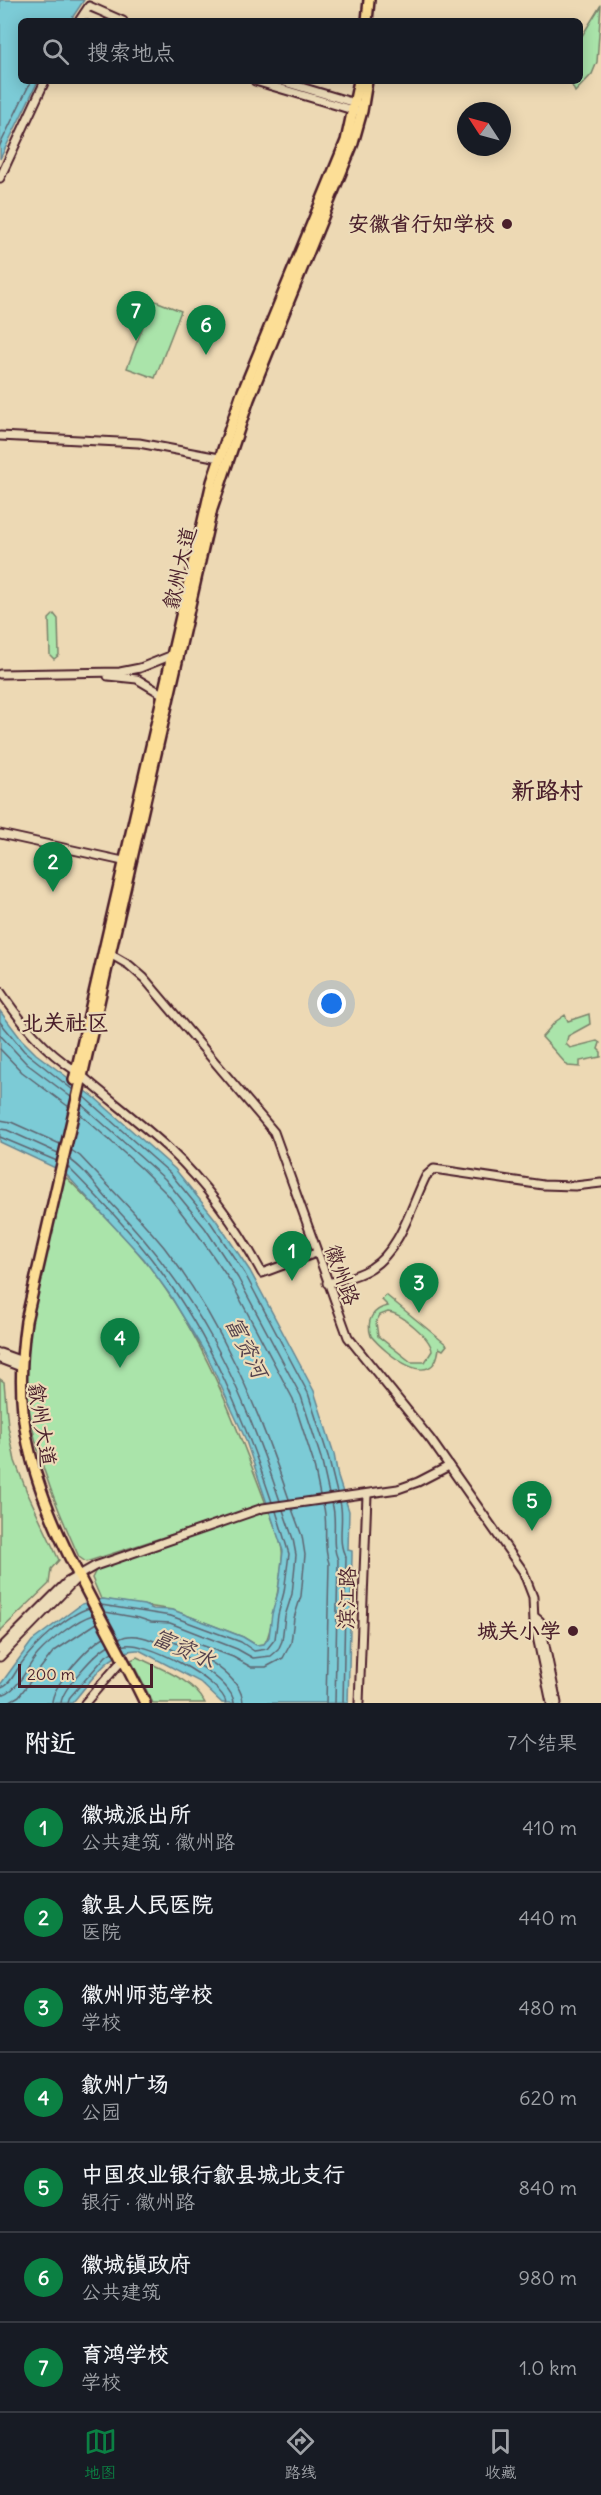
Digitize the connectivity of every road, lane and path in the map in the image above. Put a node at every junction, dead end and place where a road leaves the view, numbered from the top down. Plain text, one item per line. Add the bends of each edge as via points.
1 (369, 0) edge
2 (375, 0) edge
3 (84, 14) junction
4 (81, 18) edge
5 (94, 18) edge
6 (116, 18) edge
7 (367, 18) edge
8 (373, 18) edge
9 (44, 84) edge
10 (267, 84) edge
11 (290, 84) edge
12 (359, 84) edge
13 (366, 84) edge
14 (359, 108) junction
15 (0, 178) edge
16 (0, 436) edge
17 (219, 458) junction
18 (170, 656) junction
19 (0, 676) edge
20 (162, 694) junction
21 (0, 834) edge
22 (123, 861) junction
23 (110, 954) junction
24 (0, 991) edge
25 (78, 1076) junction
26 (601, 1183) edge
27 (316, 1253) junction
28 (327, 1284) junction
29 (0, 1353) edge
30 (0, 1359) edge
31 (19, 1363) junction
32 (449, 1466) junction
33 (365, 1495) junction
34 (77, 1577) junction
35 (535, 1617) junction
36 (0, 1649) edge
37 (0, 1657) edge
38 (119, 1659) junction
39 (85, 1703) edge
40 (138, 1703) edge
41 (145, 1703) edge
42 (359, 1703) edge
43 (551, 1703) edge
44 (557, 1703) edge

1 - 7 highway
2 - 8 highway
3 - 4 street
3 - 5 street
3 - 6 street via 89,6
9 - 15 street
10 - 14 street
11 - 14 street
12 - 14 highway, 歙州大道
13 - 14 highway, 歙州大道
14 - 17 highway, 歙州大道
14 - 23 highway, 歙州大道 via 350,153 241,419 219,484
16 - 17 street via 151,444
17 - 18 highway, 歙州大道
18 - 19 street via 120,672
18 - 20 highway, 歙州大道
19 - 20 street via 132,678
20 - 22 highway, 歙州大道
21 - 22 street
22 - 25 highway, 歙州大道
23 - 25 highway, 歙州大道
23 - 27 street, 徽州路 via 144,978 271,1126
24 - 25 street via 39,1042
25 - 27 street via 181,1161 224,1213 262,1273
25 - 31 highway, 歙州大道 via 23,1304
26 - 28 street via 543,1185 434,1169 426,1176 398,1237 384,1257 368,1270
27 - 28 street, 徽州路
28 - 32 street, 徽州路 via 350,1341
29 - 31 street
30 - 31 street
31 - 34 highway, 歙州大道 via 24,1420 34,1466
32 - 33 street via 406,1486
32 - 35 street, 徽州路 via 523,1571
33 - 34 street via 263,1508 95,1566
33 - 42 street, 滨江路
34 - 36 street
34 - 37 street
34 - 38 highway, 歙州大道
35 - 43 street, 徽州路
35 - 44 street, 徽州路 via 540,1621
38 - 39 street
38 - 40 highway
38 - 41 highway

